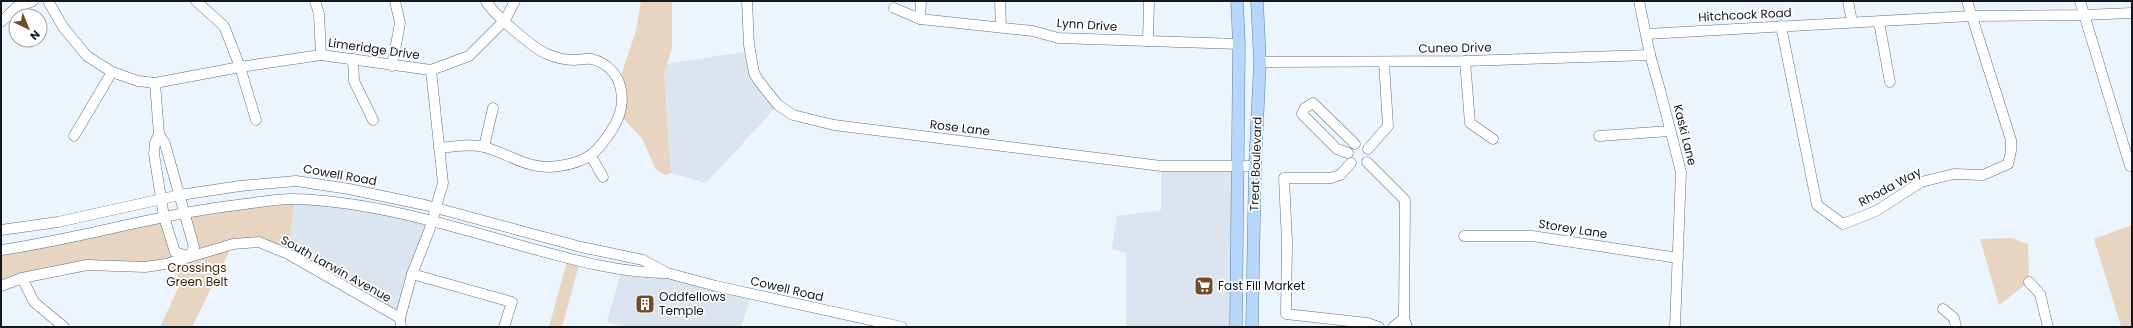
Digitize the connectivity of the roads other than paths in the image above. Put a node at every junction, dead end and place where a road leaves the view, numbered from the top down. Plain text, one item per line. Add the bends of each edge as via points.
1 (33, 1) edge
2 (48, 1) edge
3 (196, 1) edge
4 (315, 1) edge
5 (395, 1) edge
6 (486, 1) edge
7 (515, 1) edge
8 (747, 1) edge
9 (921, 1) edge
10 (1000, 1) edge
11 (1149, 1) edge
12 (1237, 1) edge
13 (1257, 1) edge
14 (1639, 1) edge
15 (1848, 1) edge
16 (1967, 1) edge
17 (2080, 1) edge
18 (894, 8) dead end
19 (2132, 12) edge
20 (2084, 15) junction
21 (1970, 16) junction
22 (920, 19) junction
23 (504, 20) junction
24 (1, 22) edge
25 (1852, 22) junction
26 (1879, 22) junction
27 (1781, 26) junction
28 (1001, 27) junction
29 (1647, 34) junction
30 (1148, 41) junction
31 (1239, 44) junction
32 (321, 55) junction
33 (1650, 55) junction
34 (353, 59) junction
35 (1465, 61) junction
36 (1260, 62) junction
37 (1384, 62) junction
38 (392, 66) junction
39 (240, 67) junction
40 (431, 70) junction
41 (112, 72) junction
42 (1890, 82) dead end
43 (155, 83) junction
44 (493, 108) dead end
45 (256, 120) dead end
46 (373, 120) dead end
47 (1670, 131) junction
48 (159, 134) junction
49 (74, 136) dead end
50 (1599, 136) dead end
51 (1493, 139) dead end
52 (1356, 144) junction
53 (484, 147) junction
54 (439, 148) junction
55 (1368, 149) junction
56 (1348, 153) junction
57 (591, 156) junction
58 (1367, 162) junction
59 (1351, 163) junction
60 (1238, 166) junction
61 (1255, 166) junction
62 (2130, 166) dead end
63 (603, 177) dead end
64 (180, 195) junction
65 (161, 199) junction
66 (436, 208) junction
67 (185, 213) junction
68 (164, 217) junction
69 (432, 221) junction
70 (1, 230) edge
71 (1464, 236) dead end
72 (1, 250) edge
73 (189, 256) junction
74 (1678, 258) junction
75 (668, 273) junction
76 (412, 274) junction
77 (22, 278) junction
78 (2029, 282) dead end
79 (1, 286) edge
80 (1943, 309) dead end
81 (401, 322) edge
82 (1405, 322) edge
83 (64, 327) edge
84 (504, 327) edge
85 (902, 327) edge
86 (1236, 327) edge
87 (1252, 327) edge
88 (1379, 327) edge
89 (1393, 327) edge
90 (1675, 327) edge
91 (1956, 327) edge
92 (2048, 327) edge

1 - 24 street via 18,7
2 - 41 street, Limeridge Drive via 63,27 87,56
3 - 39 street via 224,26
4 - 32 street via 319,14
5 - 38 street via 400,23
6 - 23 street
7 - 23 street, Limeridge Drive
8 - 60 street, Rose Lane via 749,45 754,73 778,105 793,115 834,125 1161,166
9 - 22 street
10 - 28 street
11 - 30 street
12 - 31 main road, Treat Boulevard
13 - 36 main road, Treat Boulevard
14 - 29 street, Kaski Lane
15 - 25 street
16 - 21 street
17 - 20 street
18 - 22 street, Lynn Drive
19 - 20 street, Hitchcock Road
20 - 21 street, Hitchcock Road
20 - 62 street
21 - 26 street, Hitchcock Road
21 - 27 street, Rhoda Way via 2011,140 2008,164 1983,175 1954,174 1921,182 1876,211 1843,224 1817,205
22 - 28 street, Lynn Drive
23 - 40 street, Limeridge Drive via 469,56
23 - 57 street via 547,54 571,60 591,59 606,66 619,81 623,99 617,121
25 - 26 street, Hitchcock Road
25 - 27 street, Hitchcock Road
26 - 42 street
27 - 29 street, Hitchcock Road
28 - 30 street, Lynn Drive via 1033,31 1058,38
29 - 33 street, Kaski Lane
30 - 31 street, Lynn Drive
31 - 60 main road, Treat Boulevard
32 - 34 street, Limeridge Drive
32 - 39 street, Limeridge Drive
33 - 35 street, Cuneo Drive
33 - 47 street, Kaski Lane
34 - 38 street, Limeridge Drive
34 - 46 street via 354,81
35 - 37 street, Cuneo Drive
35 - 51 street via 1470,123
36 - 37 street, Cuneo Drive
36 - 61 main road, Treat Boulevard
37 - 55 street via 1388,126
38 - 40 street, Limeridge Drive
39 - 43 street, Limeridge Drive
39 - 45 street
40 - 54 street
41 - 43 street, Limeridge Drive via 138,81
41 - 49 street
43 - 48 street
44 - 53 street
47 - 50 street
47 - 74 street, Kaski Lane via 1681,172
48 - 64 street via 165,144
48 - 65 street via 154,154
52 - 55 street
52 - 56 street
52 - 56 street via 1313,103 1305,108 1302,114 1336,149
53 - 54 street
53 - 57 street via 526,164 544,167 574,163
54 - 66 street via 443,183
55 - 58 street via 1370,156
56 - 59 street
57 - 63 street
58 - 59 street via 1357,166
58 - 82 street via 1405,200
59 - 88 street via 1340,175 1332,178 1284,178 1287,242 1286,314 1367,323
60 - 61 street, Rose Lane
60 - 86 main road, Treat Boulevard
61 - 87 main road, Treat Boulevard
64 - 65 street, Cowell Road
64 - 66 street, Cowell Road via 296,181 349,189
64 - 67 street
65 - 68 street
65 - 70 street, Cowell Road via 58,222
66 - 69 street
66 - 75 street, Cowell Road via 581,247 643,260
67 - 68 street, Cowell Road
67 - 69 street, Cowell Road via 295,198 347,204
67 - 73 street via 194,247
68 - 72 street, Cowell Road via 42,244
68 - 73 street via 175,252
69 - 75 street, Cowell Road via 568,258 642,273
69 - 76 street
71 - 74 street, Storey Lane via 1532,236
73 - 77 street, South Larwin Avenue via 166,264 145,267 87,265
73 - 81 street, South Larwin Avenue via 233,244 259,242 288,254
74 - 90 street, Kaski Lane
75 - 85 street, Cowell Road via 728,289
76 - 81 street
76 - 84 street via 512,302
77 - 79 street, South Larwin Avenue
77 - 83 street via 34,302
78 - 92 street via 2040,294
80 - 91 street via 1954,318
82 - 89 street

